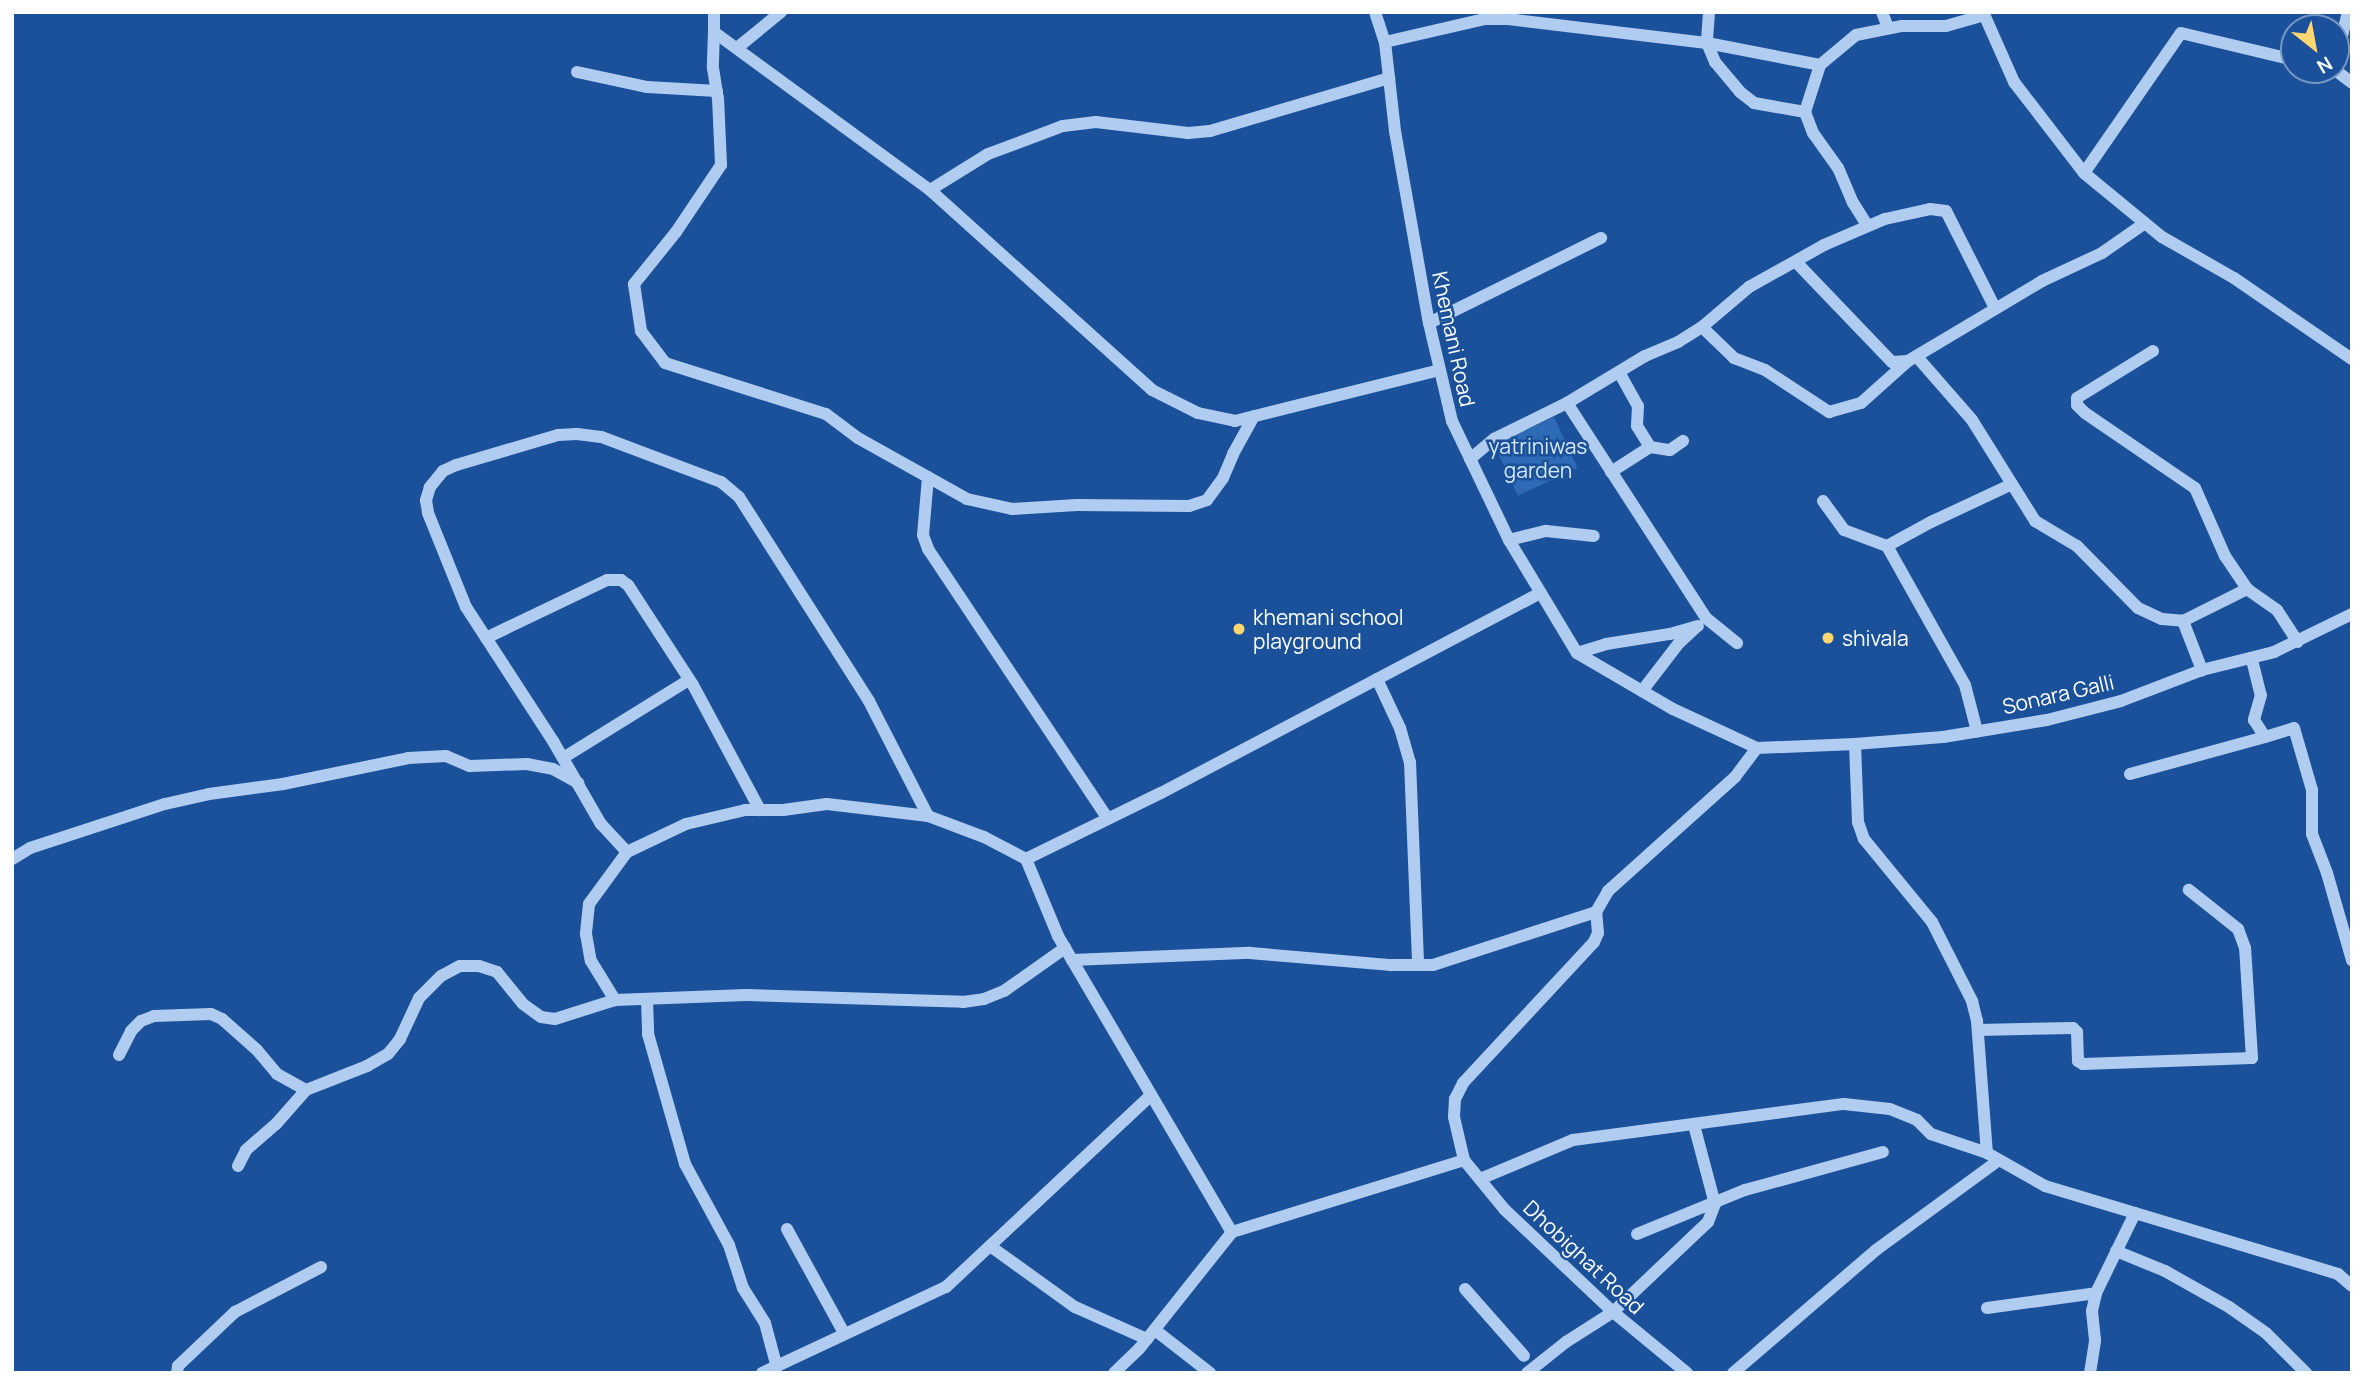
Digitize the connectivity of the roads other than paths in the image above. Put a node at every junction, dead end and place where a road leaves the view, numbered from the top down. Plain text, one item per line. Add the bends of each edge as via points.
1 (714, 12) edge
2 (781, 12) edge
3 (1375, 12) edge
4 (1709, 12) edge
5 (1882, 12) edge
6 (1984, 14) edge
7 (1888, 28) junction
8 (714, 32) junction
9 (1385, 42) junction
10 (1707, 43) junction
11 (737, 48) junction
12 (2280, 57) edge
13 (1820, 65) junction
14 (577, 72) dead end
15 (1389, 78) junction
16 (717, 91) junction
17 (1805, 112) junction
18 (2084, 173) junction
19 (930, 190) junction
20 (2145, 223) junction
21 (1867, 225) junction
22 (1601, 237) dead end
23 (1796, 262) junction
24 (1994, 309) junction
25 (1430, 323) junction
26 (1702, 327) junction
27 (2153, 351) dead end
28 (2352, 359) edge
29 (1913, 360) junction
30 (1440, 370) junction
31 (1619, 372) junction
32 (1567, 403) junction
33 (1254, 416) junction
34 (1683, 441) dead end
35 (1650, 447) junction
36 (1470, 458) junction
37 (1611, 472) junction
38 (928, 477) junction
39 (2010, 485) junction
40 (1823, 500) dead end
41 (1594, 536) dead end
42 (1509, 540) junction
43 (1887, 546) junction
44 (2247, 589) junction
45 (1540, 593) junction
46 (2352, 614) edge
47 (2183, 621) junction
48 (1702, 622) junction
49 (486, 638) junction
50 (2298, 642) junction
51 (1737, 643) dead end
52 (1577, 653) junction
53 (2252, 660) junction
54 (2202, 670) junction
55 (1377, 679) junction
56 (689, 680) junction
57 (1642, 691) junction
58 (1977, 731) junction
59 (2264, 737) junction
60 (1855, 744) junction
61 (1757, 748) junction
62 (563, 758) junction
63 (2130, 774) dead end
64 (578, 783) junction
65 (761, 810) junction
66 (928, 816) junction
67 (1108, 819) junction
68 (627, 852) junction
69 (12, 859) edge
70 (1026, 859) junction
71 (2189, 890) dead end
72 (1596, 912) junction
73 (1065, 948) junction
74 (1072, 960) junction
75 (2352, 960) edge
76 (1418, 965) junction
77 (615, 1000) junction
78 (647, 1000) junction
79 (1978, 1030) junction
80 (119, 1055) dead end
81 (306, 1090) junction
82 (1151, 1095) junction
83 (1694, 1125) junction
84 (1883, 1153) dead end
85 (1993, 1157) junction
86 (1464, 1160) junction
87 (238, 1166) dead end
88 (1480, 1179) junction
89 (1715, 1204) junction
90 (2135, 1213) junction
91 (787, 1229) dead end
92 (1233, 1232) junction
93 (1637, 1234) dead end
94 (990, 1246) junction
95 (2116, 1251) junction
96 (321, 1267) dead end
97 (2352, 1286) edge
98 (1465, 1289) dead end
99 (2096, 1293) junction
100 (1987, 1308) dead end
101 (1613, 1312) junction
102 (844, 1333) junction
103 (1151, 1334) junction
104 (1524, 1356) dead end
105 (776, 1364) junction
106 (177, 1373) edge
107 (762, 1373) edge
108 (1114, 1373) edge
109 (1210, 1373) edge
110 (1527, 1373) edge
111 (1687, 1373) edge
112 (1733, 1373) edge
113 (2090, 1373) edge
114 (2306, 1373) edge

1 - 8 street
2 - 11 street
3 - 9 street, Khemani Road
4 - 10 street
5 - 7 street
6 - 7 street via 1945,26
6 - 18 street via 2014,82
7 - 13 street via 1856,35
8 - 11 street
8 - 16 street
9 - 10 street via 1485,19
9 - 15 street, Khemani Road
10 - 13 street
10 - 17 street via 1725,77 1754,103
11 - 19 street
12 - 18 street via 2181,33
13 - 17 street
14 - 16 street via 647,87
15 - 19 street via 1209,131 1188,133 1096,122 1063,125 988,154
15 - 25 street, Khemani Road
16 - 38 street via 721,166 634,284 641,331 665,363 826,414 858,438
17 - 21 street
18 - 20 street
19 - 33 street via 1152,390 1198,413 1235,421
20 - 24 street via 2102,253
20 - 28 street
21 - 23 street
21 - 24 street via 1930,209 1946,211
22 - 25 street
23 - 26 street via 1749,287
23 - 29 street via 1892,362
24 - 29 street
25 - 30 street, Khemani Road
26 - 29 street via 1734,358 1765,370 1829,412 1861,403
26 - 31 street
27 - 44 street via 2077,398 2077,405 2195,488 2225,556
29 - 39 street via 1972,420
30 - 33 street
30 - 36 street, Khemani Road via 1452,421
31 - 32 street
31 - 35 street via 1638,406 1637,426
32 - 36 street via 1494,439
32 - 37 street
33 - 38 street via 1223,478 1206,500 1189,506 1012,509 967,499
34 - 35 street via 1670,450
35 - 37 street
36 - 42 street, Khemani Road
37 - 48 street
38 - 67 street via 923,535 928,549
39 - 43 street
39 - 47 street via 2035,521 2077,546 2138,608 2162,619
40 - 43 street via 1844,530
41 - 42 street via 1546,531
42 - 45 street, Khemani Road
43 - 58 street via 1965,685
44 - 47 street
44 - 50 street via 2277,610
45 - 52 street, Khemani Road
45 - 55 street
46 - 50 street, Sonara Galli
47 - 54 street
48 - 51 street
48 - 52 street via 1670,634
48 - 57 street via 1679,643
49 - 56 street via 607,580 621,580
49 - 62 street
49 - 66 street via 466,607 428,513 430,487 443,471 558,435 578,434 601,437 688,468 721,482 738,497 869,701
50 - 53 street, Sonara Galli
52 - 57 street, Khemani Road
53 - 54 street, Sonara Galli
53 - 59 street via 2261,695 2254,720
54 - 58 street, Sonara Galli via 2121,701 2047,720
55 - 67 street
55 - 76 street via 1410,762
56 - 62 street
56 - 65 street
57 - 61 street, Khemani Road
58 - 60 street, Sonara Galli
59 - 63 street
59 - 75 street via 2294,728 2312,790 2312,834
60 - 61 street, Sonara Galli
60 - 79 street via 1858,822 1864,839 1931,922 1962,977
61 - 72 street via 1735,776 1608,891
62 - 64 street
64 - 68 street via 601,824
64 - 69 street via 553,769 527,764 470,766 446,756 408,758 165,804 30,848
65 - 66 street via 827,804
65 - 68 street via 686,824
66 - 70 street
67 - 70 street
68 - 77 street via 589,904 586,934 591,961
70 - 73 street
71 - 79 street via 2238,929 2245,948 2252,1058 2083,1064 2078,1061 2073,1028
72 - 76 street via 1455,959
72 - 86 street via 1594,942 1458,1090 1454,1118
73 - 74 street
73 - 78 street via 1004,991 963,1002 746,995
74 - 76 street via 1250,953
74 - 82 street
77 - 78 street
77 - 81 street via 555,1019 541,1017 523,1004 497,971 460,966 441,976 419,998 400,1040 388,1054
78 - 105 street via 648,1034 685,1164 765,1323
79 - 85 street
80 - 81 street via 141,1021 154,1016 211,1014 222,1018 277,1074
81 - 87 street via 276,1125 246,1150
82 - 92 street
82 - 94 street
83 - 85 street via 1844,1104 1890,1109 1917,1121 1931,1134
83 - 88 street via 1573,1140
83 - 89 street
84 - 89 street via 1745,1190
85 - 90 street via 2045,1186
85 - 112 street
86 - 88 street, Dhobighat Road
86 - 92 street
88 - 101 street, Dhobighat Road via 1535,1240
89 - 93 street
89 - 101 street via 1708,1222
90 - 95 street
90 - 97 street via 2338,1274
91 - 102 street
92 - 103 street
94 - 102 street via 946,1287
94 - 103 street via 1075,1307
95 - 99 street
95 - 114 street via 2165,1271 2229,1307 2266,1333
96 - 106 street via 235,1312 178,1366
98 - 104 street
99 - 100 street
99 - 113 street
101 - 110 street
101 - 111 street, Dhobighat Road
102 - 105 street
103 - 108 street
103 - 109 street
105 - 107 street

